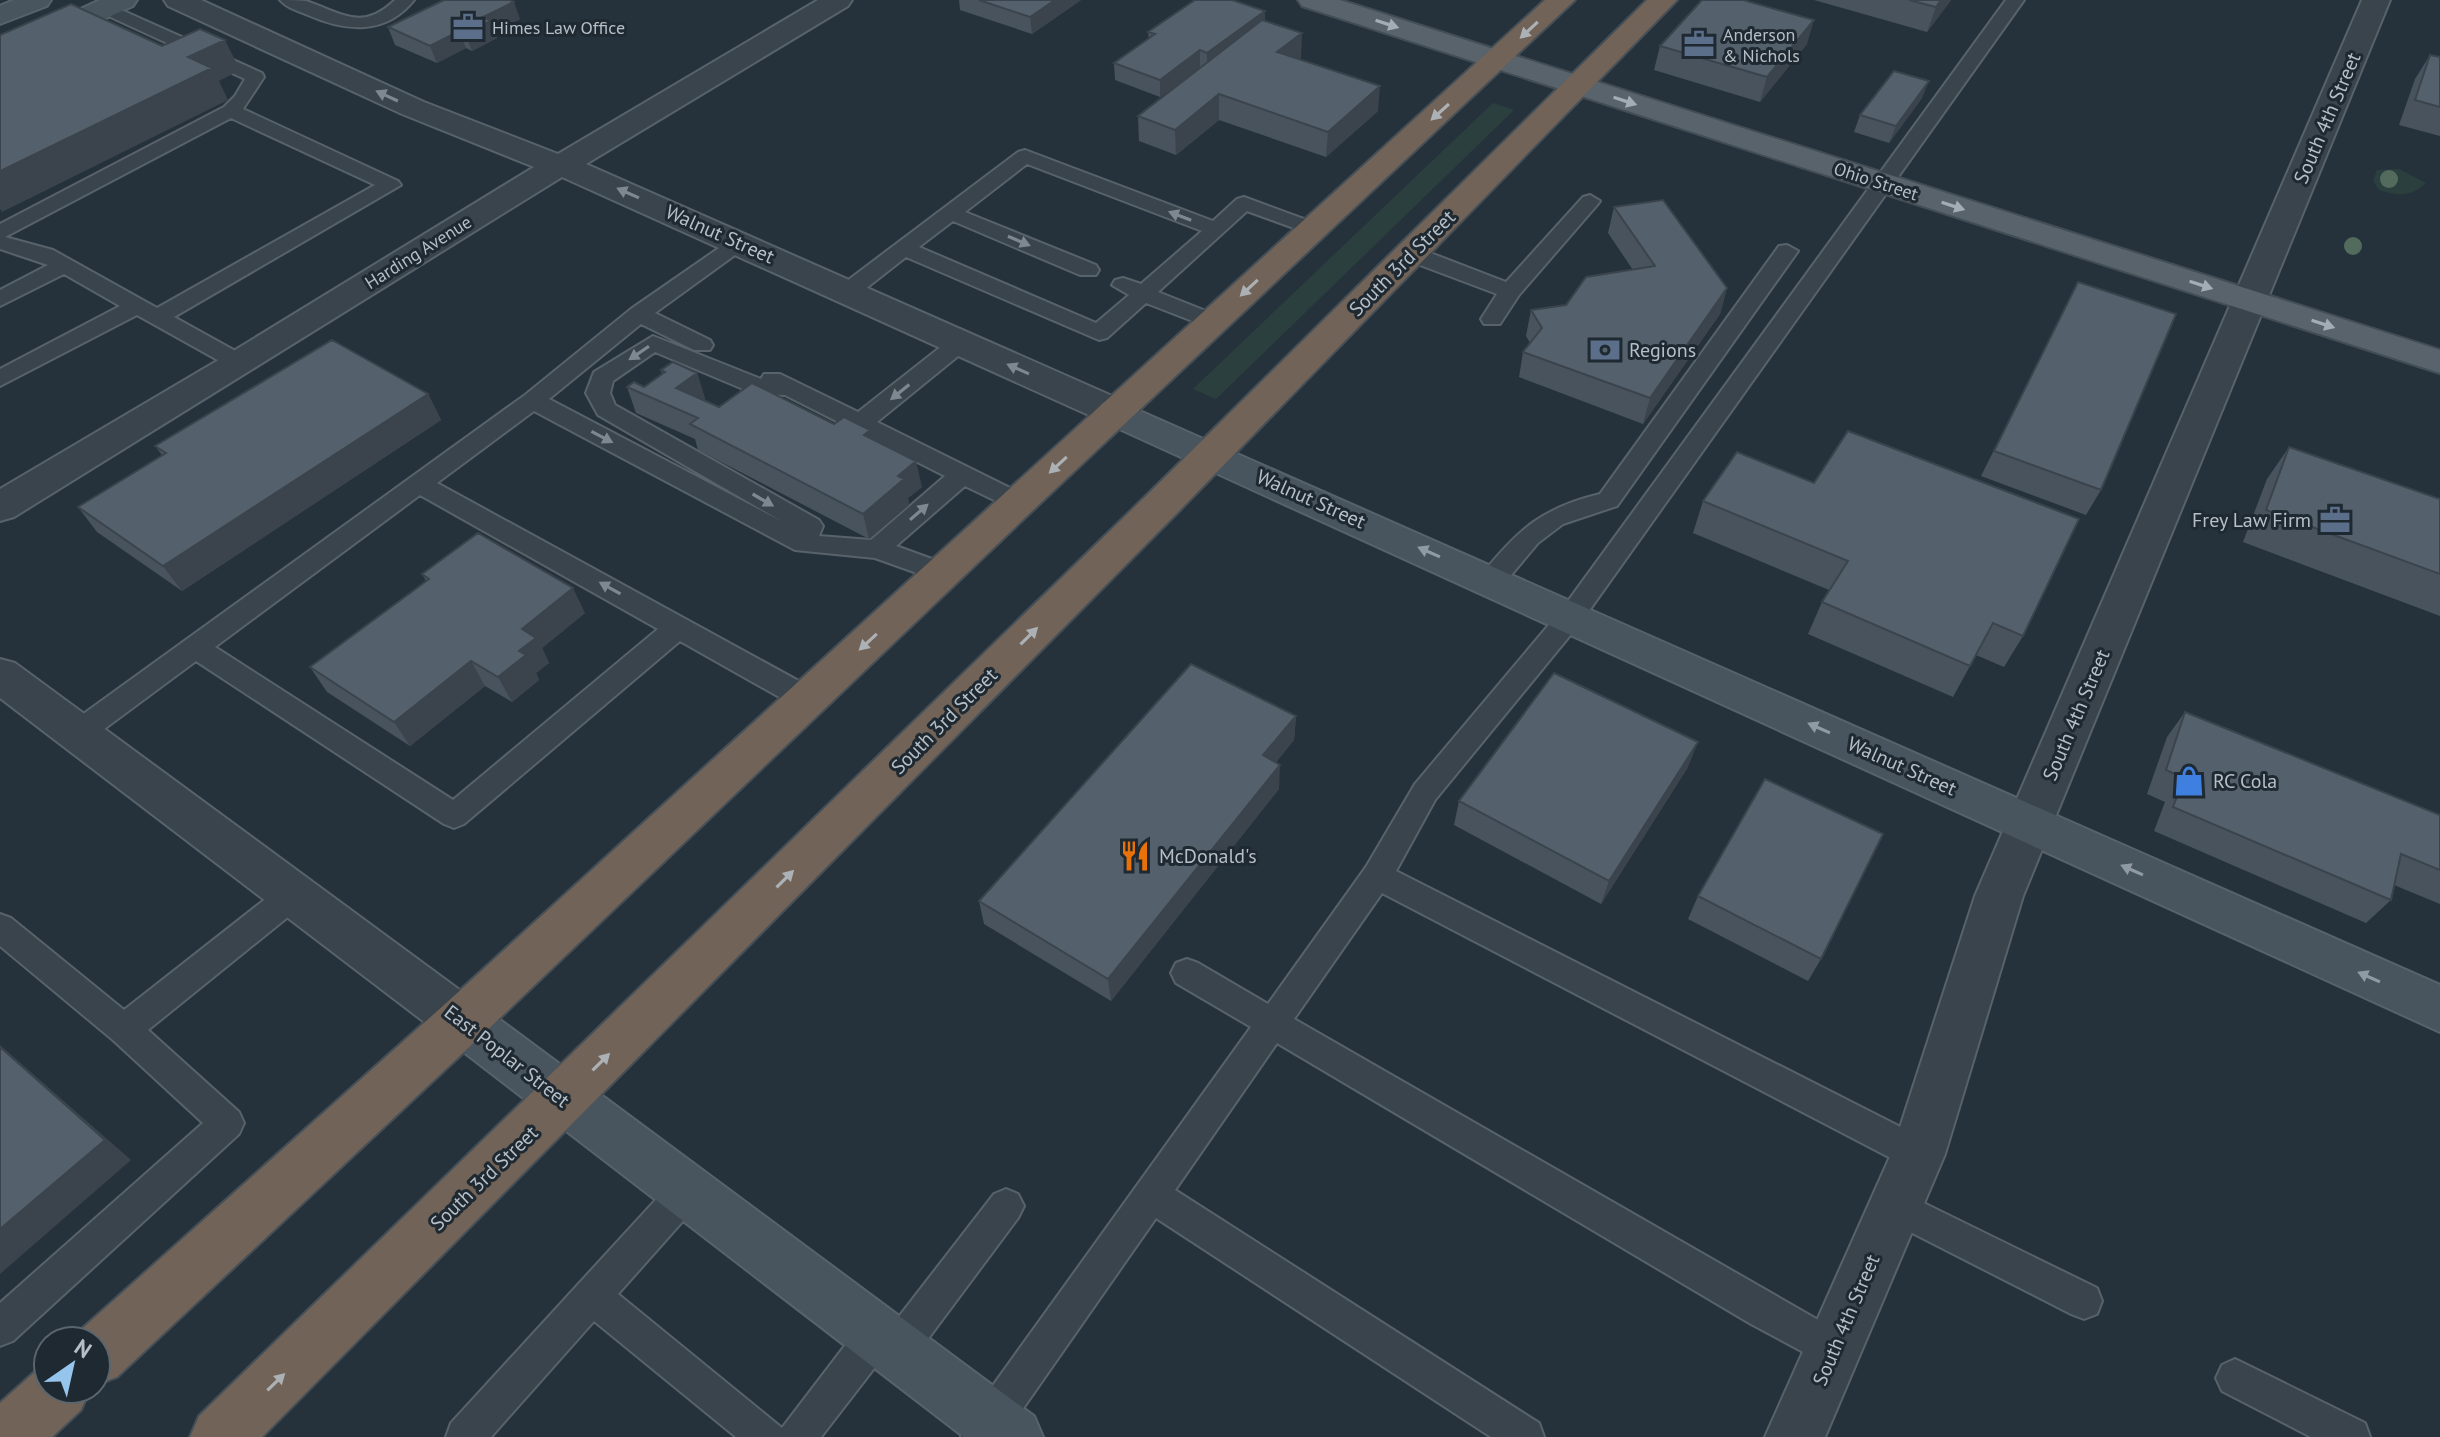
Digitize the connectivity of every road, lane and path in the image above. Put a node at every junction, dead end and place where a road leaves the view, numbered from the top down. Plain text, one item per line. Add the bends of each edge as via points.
1 (37, 0) edge
2 (289, 0) edge
3 (405, 0) edge
4 (838, 0) edge
5 (1312, 0) edge
6 (1561, 0) edge
7 (1663, 0) edge
8 (2015, 0) edge
9 (2376, 0) edge
10 (196, 3) edge
11 (116, 5) edge
12 (0, 16) edge
13 (0, 57) edge
14 (1498, 59) junction
15 (1577, 86) junction
16 (231, 111) junction
17 (559, 166) junction
18 (1883, 183) junction
19 (1590, 201) dead end
20 (951, 213) junction
21 (1216, 229) junction
22 (1313, 229) junction
23 (0, 232) edge
24 (0, 242) edge
25 (739, 243) junction
26 (910, 243) junction
27 (1787, 251) dead end
28 (1412, 254) junction
29 (65, 265) junction
30 (1088, 270) dead end
31 (1133, 289) junction
32 (1510, 291) junction
33 (847, 292) junction
34 (0, 299) edge
35 (1063, 299) dead end
36 (2249, 300) junction
37 (137, 306) junction
38 (639, 314) junction
39 (158, 317) junction
40 (1492, 319) dead end
41 (1213, 322) junction
42 (960, 343) junction
43 (2440, 362) edge
44 (240, 363) junction
45 (0, 379) edge
46 (788, 387) junction
47 (533, 400) junction
48 (1115, 412) junction
49 (860, 423) junction
50 (1211, 454) junction
51 (961, 476) junction
52 (418, 483) junction
53 (1017, 502) junction
54 (0, 507) edge
55 (804, 544) junction
56 (877, 549) junction
57 (942, 573) junction
58 (1492, 580) junction
59 (1572, 615) junction
60 (679, 626) junction
61 (195, 647) junction
62 (0, 675) edge
63 (807, 699) junction
64 (78, 733) junction
65 (2030, 824) junction
66 (1377, 876) junction
67 (293, 895) junction
68 (0, 927) edge
69 (1187, 973) dead end
70 (2440, 1009) edge
71 (462, 1021) junction
72 (1273, 1023) junction
73 (124, 1030) junction
74 (564, 1100) junction
75 (1918, 1154) junction
76 (686, 1192) junction
77 (1152, 1195) junction
78 (1006, 1206) dead end
79 (1895, 1206) junction
80 (592, 1296) junction
81 (2084, 1301) dead end
82 (0, 1328) edge
83 (112, 1341) edge
84 (886, 1342) junction
85 (1833, 1349) junction
86 (2235, 1378) dead end
87 (42, 1405) edge
88 (995, 1432) edge
89 (7, 1437) edge
90 (220, 1437) edge
91 (465, 1437) edge
92 (766, 1437) edge
93 (797, 1437) edge
94 (1525, 1437) edge
95 (1795, 1437) edge
96 (2351, 1437) edge

1 - 12 street
2 - 3 lane via 355,25 395,10
4 - 17 street, Harding Avenue
5 -> 14 main road, Ohio Street
6 -> 14 highway
7 - 15 highway, South 3rd Street
8 - 18 lane
9 - 36 street, South 4th Street
17 -> 10 street, Walnut Street via 413,108
11 - 13 street
11 - 16 lane via 255,77
14 - 15 main road, Ohio Street
14 -> 22 highway
15 -> 18 main road, Ohio Street
15 - 28 highway, South 3rd Street
16 - 23 lane
16 - 39 lane via 391,185
25 -> 17 street, Walnut Street
17 - 44 street, Harding Avenue
18 -> 36 main road, Ohio Street
18 - 59 lane
19 - 32 lane
21 -> 20 lane via 1025,156
20 - 26 lane
20 -> 30 lane
21 - 22 lane via 1244,203
21 - 31 lane
22 -> 41 highway
24 - 29 lane
25 - 33 street, Walnut Street
25 - 38 lane
26 - 31 lane via 1099,333 1102,316
26 - 33 lane
26 - 35 lane
27 - 58 lane via 1608,500 1574,507 1531,532
28 - 32 lane
28 - 50 highway, South 3rd Street
29 - 34 lane
29 - 37 lane
31 - 41 lane
32 - 40 lane
33 - 42 street, Walnut Street
36 -> 43 main road, Ohio Street
36 - 65 street, South 4th Street
37 - 39 lane
37 - 45 lane
38 - 46 lane
38 - 47 lane
39 - 44 lane
41 - 48 highway
48 -> 42 street, Walnut Street
42 -> 49 lane
44 - 54 street, Harding Avenue
46 - 49 lane
46 -> 55 lane via 763,389 653,343 602,377 598,393 606,410 810,526
47 - 52 lane
47 -> 55 lane
48 - 50 street, Walnut Street
48 -> 53 highway
49 - 51 lane
58 -> 50 street, Walnut Street
74 -> 50 highway, South 3rd Street
51 - 53 lane
56 -> 51 lane
60 -> 52 lane
52 - 61 lane
53 - 57 highway
55 - 56 lane
56 - 57 lane
57 -> 63 highway
58 - 59 street, Walnut Street
65 -> 59 street, Walnut Street
59 - 66 lane via 1425,792
60 - 61 lane via 454,816
60 - 63 lane
61 - 64 lane
62 - 64 street, East Poplar Street
63 - 71 highway
64 - 67 street, East Poplar Street
70 -> 65 street, Walnut Street
65 - 75 street, South 4th Street via 1999,896
66 - 72 lane
66 - 75 lane
67 - 71 street, East Poplar Street
67 - 73 lane
68 - 73 lane
69 - 72 lane
71 - 74 street, East Poplar Street
71 - 83 highway
72 - 77 lane
72 - 85 lane
73 - 82 lane via 227,1123
74 - 76 street, East Poplar Street
90 -> 74 highway, South 3rd Street
75 - 79 street, South 4th Street
76 - 80 lane
76 - 84 street, East Poplar Street
77 - 88 lane
77 - 94 lane
78 - 84 lane
79 - 81 lane
79 - 85 street, South 4th Street
80 - 91 lane
80 - 92 lane
84 - 88 street, East Poplar Street
84 - 93 lane
85 - 95 street, South 4th Street
86 - 96 lane
87 - 89 highway

